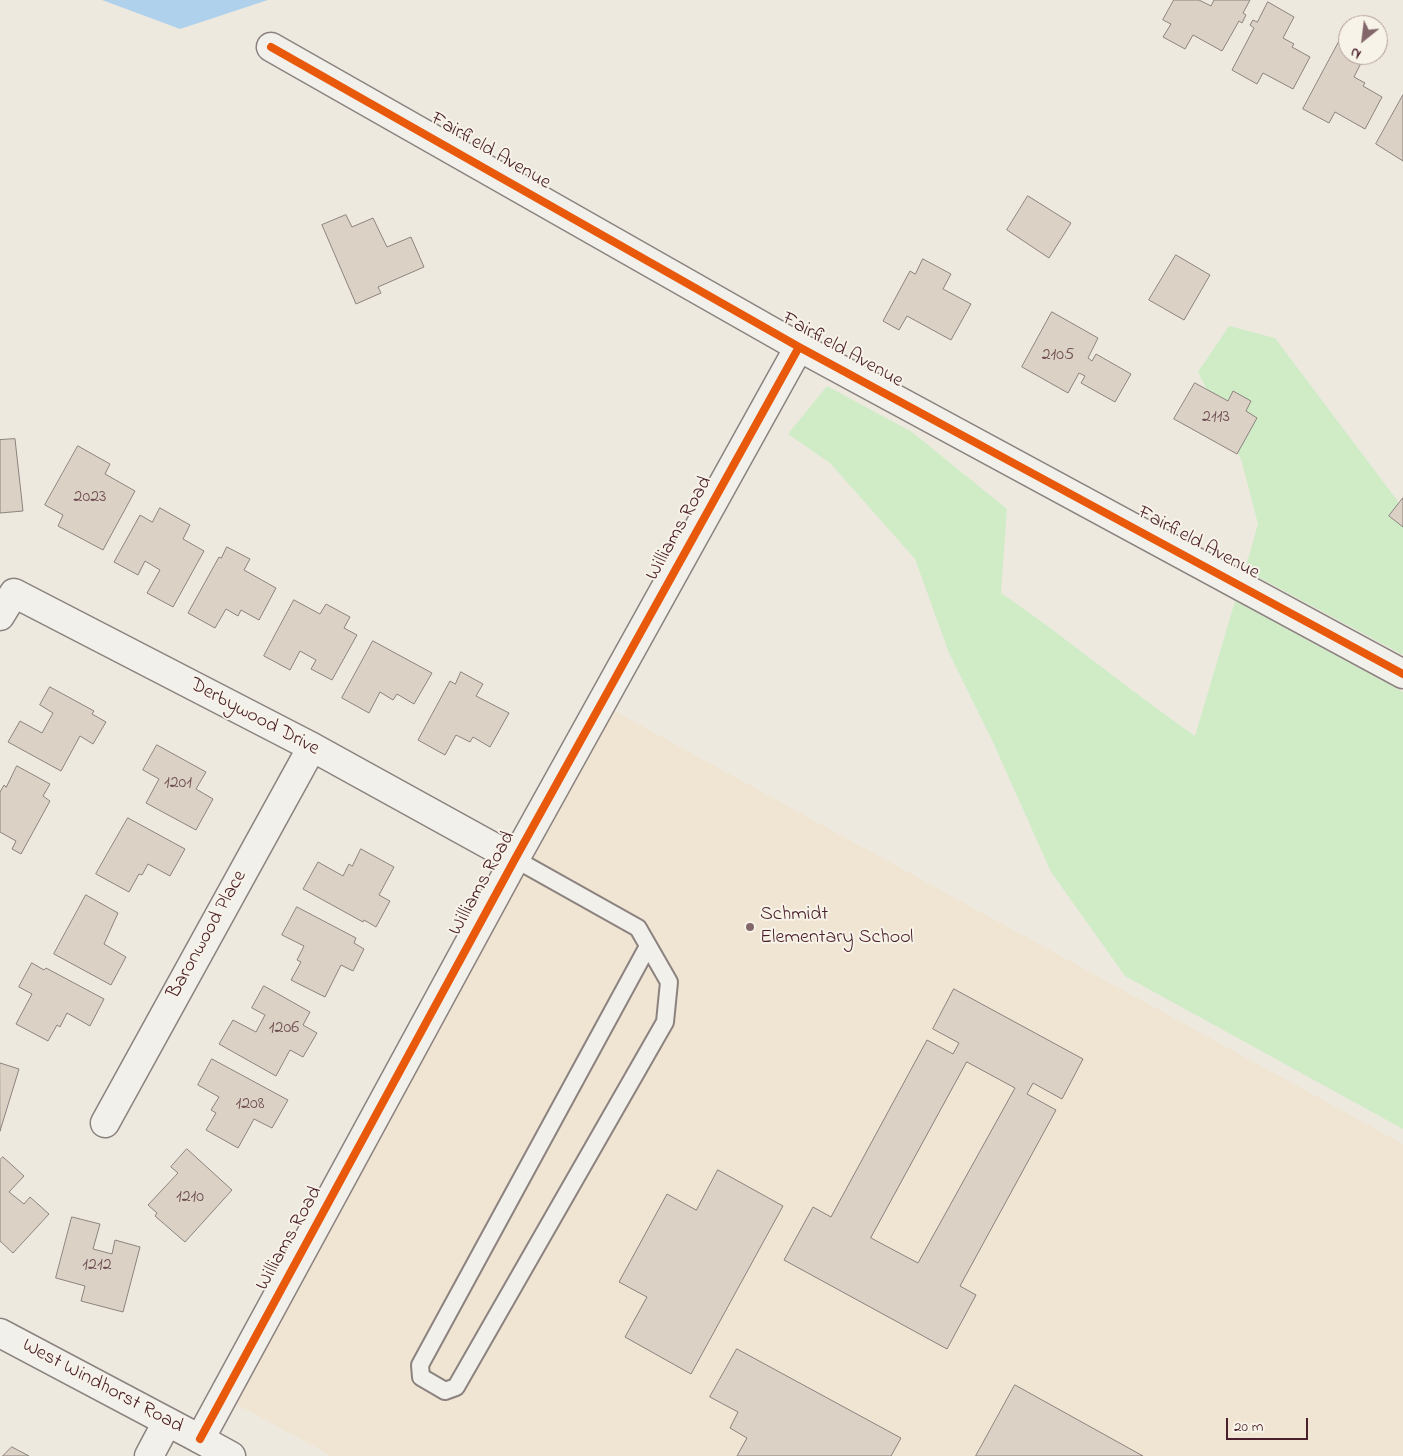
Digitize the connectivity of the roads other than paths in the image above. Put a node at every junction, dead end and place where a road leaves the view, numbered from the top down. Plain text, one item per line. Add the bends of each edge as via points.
1 (271, 47) dead end
2 (800, 346) junction
3 (0, 616) edge
4 (1403, 674) edge
5 (312, 748) junction
6 (515, 859) junction
7 (647, 948) junction
8 (105, 1123) dead end
9 (0, 1333) edge
10 (167, 1422) junction
11 (200, 1439) junction
12 (148, 1456) edge
13 (231, 1456) edge

1 - 2 street, Fairfield Avenue
2 - 4 street, Fairfield Avenue
2 - 6 street, Williams Road
3 - 5 street, Derbywood Drive via 14,593
5 - 6 street, Derbywood Drive
5 - 8 street, Baronwood Place
6 - 7 lane via 638,928
6 - 11 street, Williams Road
7 - 7 lane via 420,1364 421,1377 445,1391 456,1387 665,1022 669,982
9 - 10 street, West Windhorst Road
10 - 11 street, West Windhorst Road
10 - 12 street
11 - 13 street, West Windhorst Road

